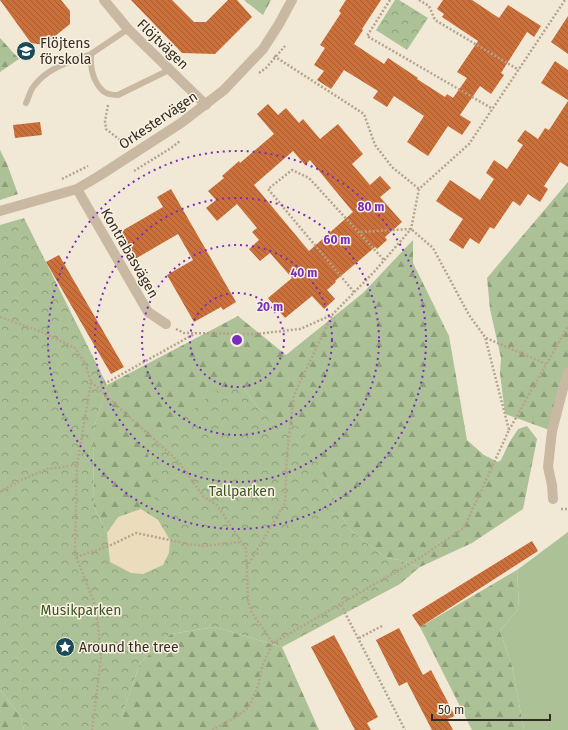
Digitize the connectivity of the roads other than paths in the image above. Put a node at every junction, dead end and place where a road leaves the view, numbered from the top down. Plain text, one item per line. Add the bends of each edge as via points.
1 (104, 0) edge
2 (292, 0) edge
3 (128, 29) junction
4 (91, 54) junction
5 (169, 70) junction
6 (26, 103) dead end
7 (206, 105) junction
8 (77, 190) junction
9 (0, 212) edge
10 (166, 324) road end
11 (568, 373) edge
12 (553, 499) dead end

1 - 3 street, Flöjtvägen
2 - 7 street, Orkestervägen via 263,49
3 - 4 lane
3 - 5 street, Flöjtvägen
4 - 5 lane via 90,64 94,76 103,92 110,95 118,95
4 - 6 lane via 47,72 33,86
5 - 7 street, Flöjtvägen
7 - 8 street, Orkestervägen
8 - 9 street, Orkestervägen
8 - 10 street, Kontrabasvägen via 148,312
11 - 12 street via 552,431 548,467

